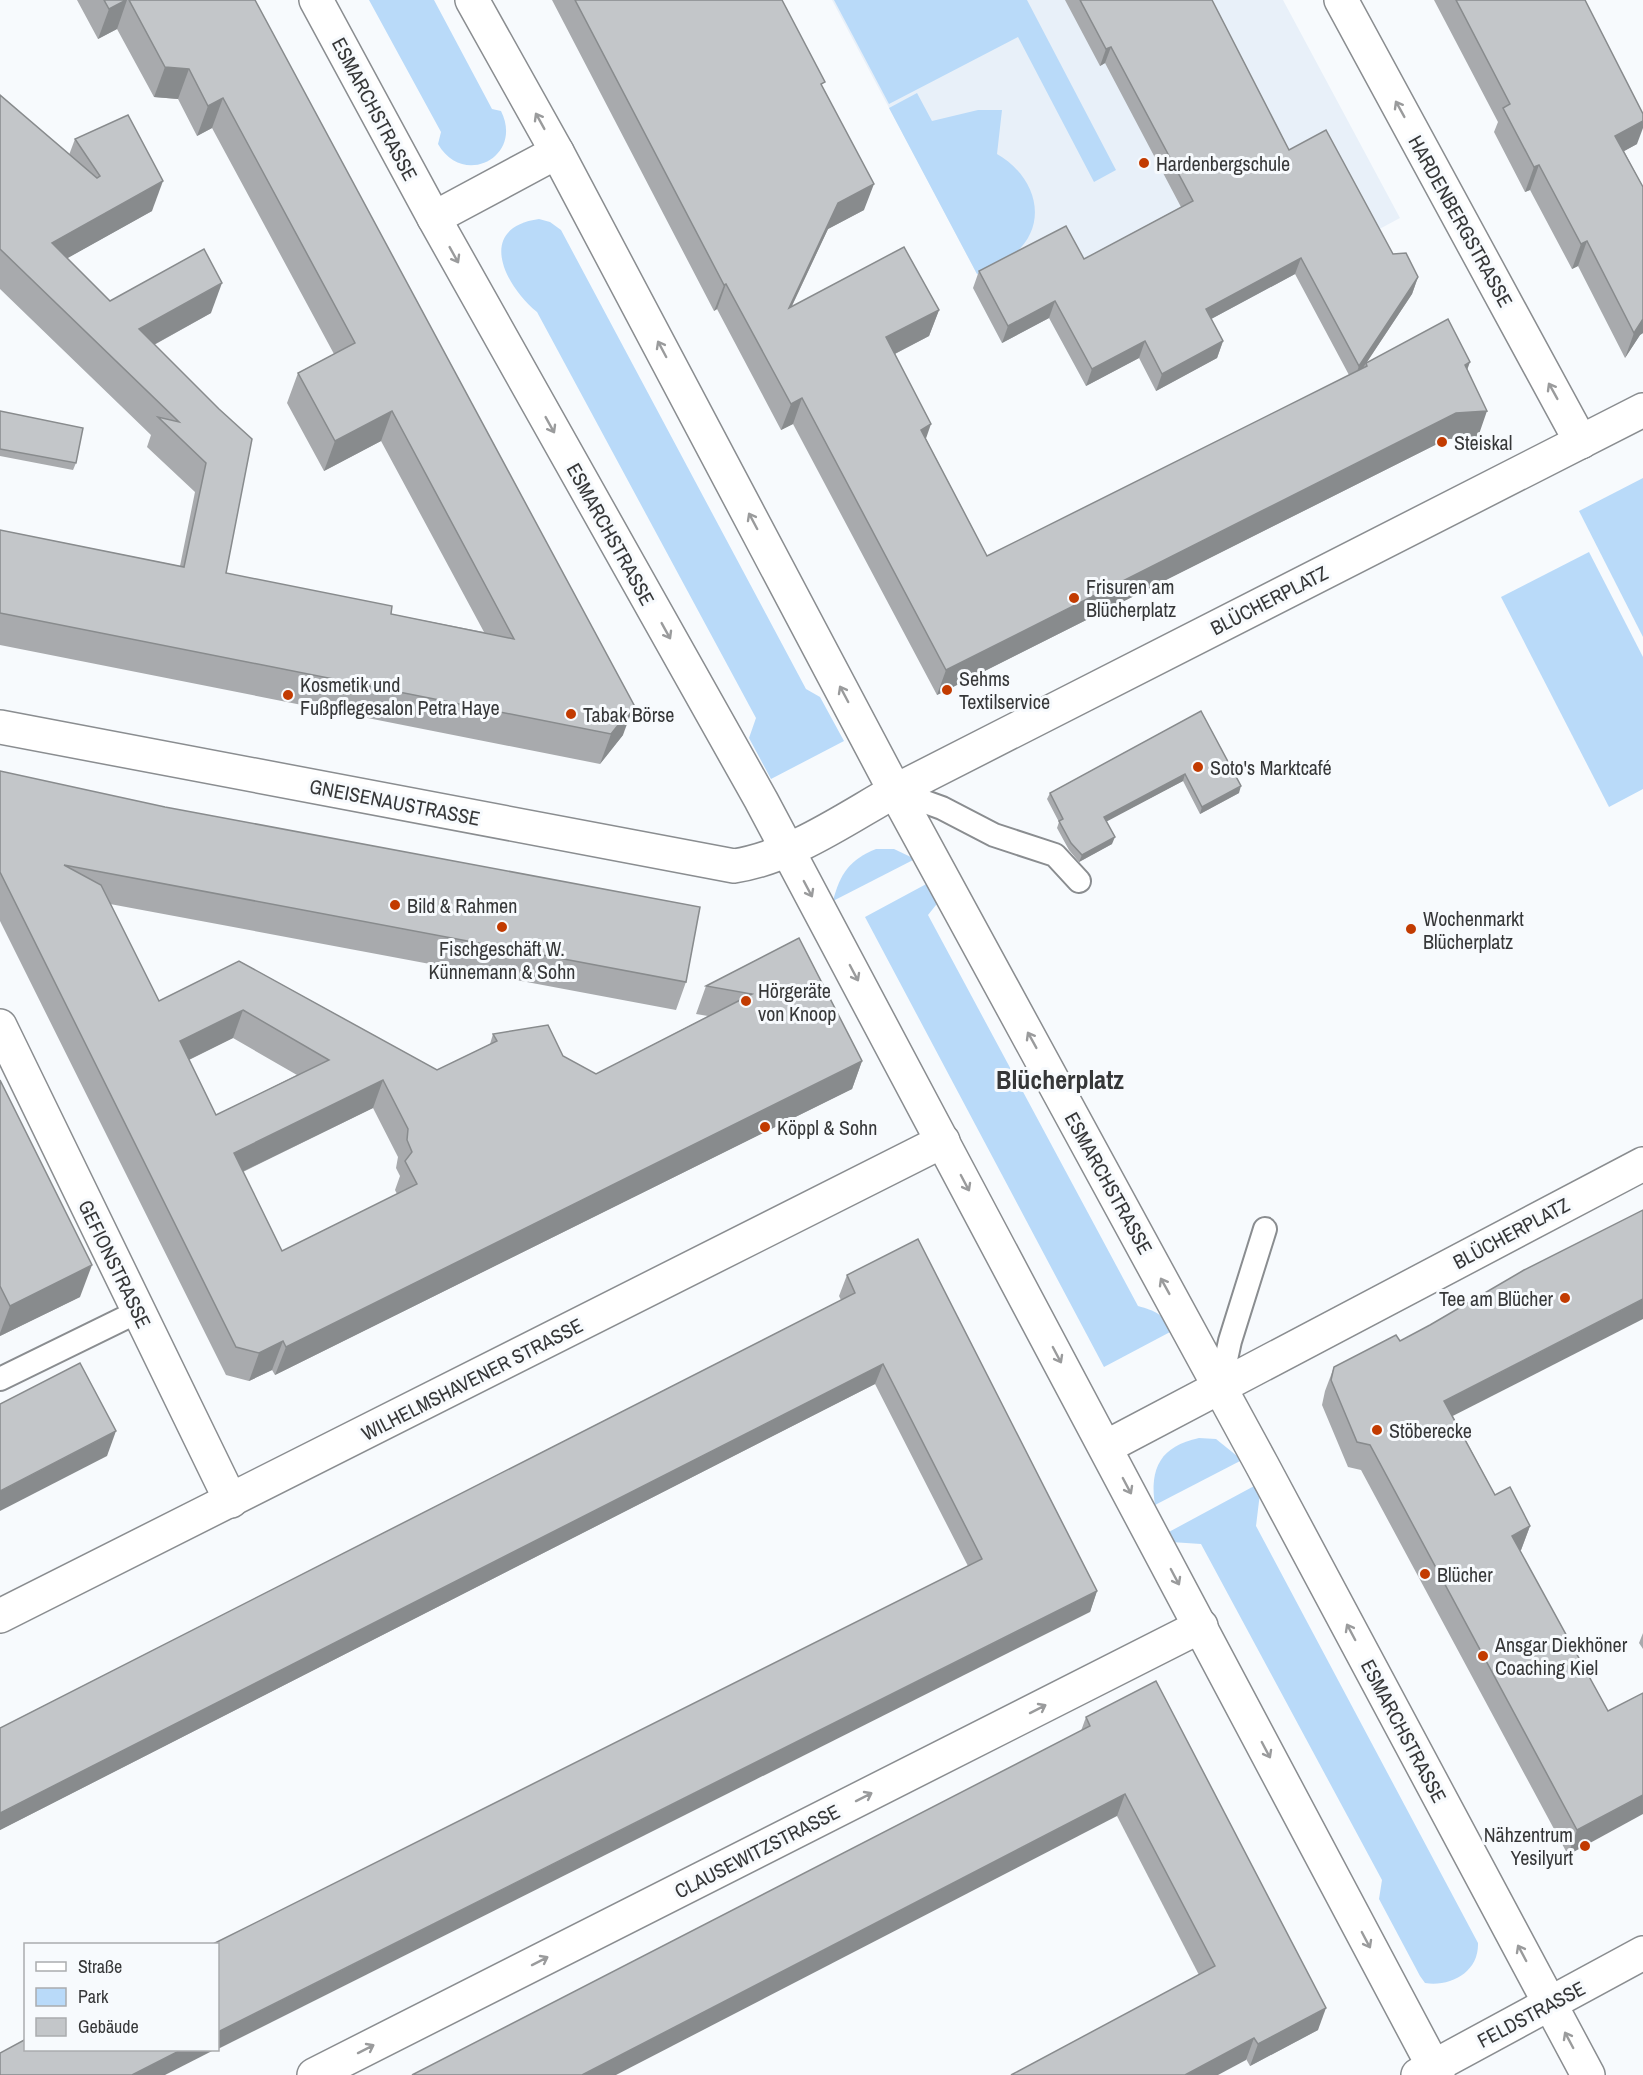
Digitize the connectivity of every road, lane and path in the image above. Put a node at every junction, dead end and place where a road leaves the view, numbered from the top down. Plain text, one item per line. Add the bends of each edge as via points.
1 (316, 0) edge
2 (472, 0) edge
3 (1341, 0) edge
4 (557, 152) junction
5 (434, 218) junction
6 (1643, 410) edge
7 (1581, 442) junction
8 (0, 727) edge
9 (896, 791) junction
10 (788, 850) junction
11 (1079, 881) dead end
12 (0, 1026) edge
13 (943, 1141) junction
14 (1643, 1164) edge
15 (1265, 1229) dead end
16 (139, 1311) junction
17 (0, 1379) edge
18 (1220, 1387) junction
19 (1106, 1447) junction
20 (231, 1501) junction
21 (0, 1616) edge
22 (1201, 1626) junction
23 (1643, 1953) edge
24 (1550, 2004) junction
25 (1430, 2072) edge
26 (314, 2075) edge
27 (1588, 2075) edge

1 - 5 street, ESMARCHSTRASSE
4 -> 2 street, ESMARCHSTRASSE
7 -> 3 street, HARDENBERGSTRASSE
4 - 5 street
9 -> 4 street, ESMARCHSTRASSE
5 -> 10 street, ESMARCHSTRASSE
6 - 7 street, BLÜCHERPLATZ
7 - 9 street, BLÜCHERPLATZ
8 - 10 street, GNEISENAUSTRASSE via 734,866
9 - 10 street
9 - 11 lane via 942,808 994,835 1055,855
18 -> 9 street, ESMARCHSTRASSE
10 -> 13 street, ESMARCHSTRASSE
12 - 16 street, GEFIONSTRASSE
13 -> 19 street, ESMARCHSTRASSE
13 - 20 street, WILHELMSHAVENER STRASSE
14 - 18 street, BLÜCHERPLATZ
15 - 18 lane
16 - 17 lane
16 - 20 street, GEFIONSTRASSE
18 - 19 street
24 -> 18 street, ESMARCHSTRASSE
19 -> 22 street, ESMARCHSTRASSE
20 - 21 street, WILHELMSHAVENER STRASSE
22 -> 25 street, ESMARCHSTRASSE
26 -> 22 street, CLAUSEWITZSTRASSE
23 - 24 street, FELDSTRASSE
24 - 25 street, FELDSTRASSE
27 -> 24 street, ESMARCHSTRASSE

